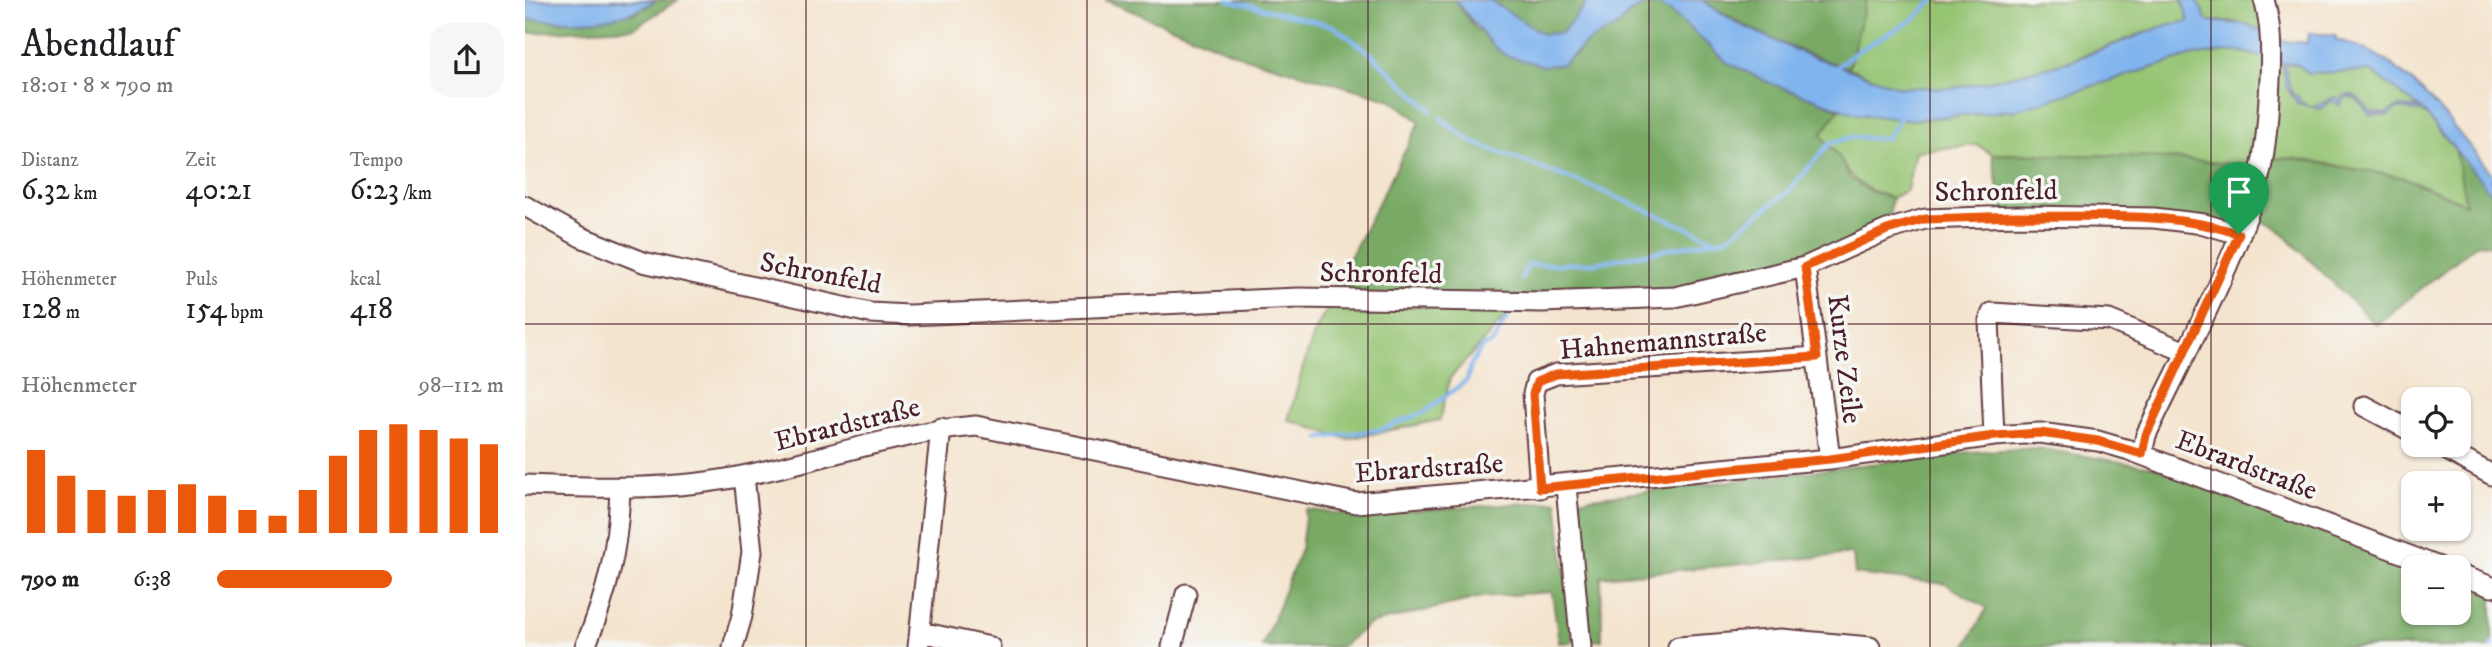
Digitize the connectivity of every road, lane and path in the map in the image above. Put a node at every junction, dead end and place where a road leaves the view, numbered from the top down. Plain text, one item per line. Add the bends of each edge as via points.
1 (2265, 0) edge
2 (525, 206) edge
3 (2239, 234) junction
4 (1805, 267) junction
5 (2186, 352) junction
6 (1817, 357) junction
7 (2364, 406) dead end
8 (2401, 426) edge
9 (941, 428) junction
10 (1994, 436) junction
11 (2142, 454) junction
12 (2460, 457) edge
13 (1830, 459) junction
14 (2492, 474) edge
15 (744, 476) junction
16 (525, 485) edge
17 (1566, 486) junction
18 (1540, 488) junction
19 (620, 489) junction
20 (2407, 555) edge
21 (2471, 579) edge
22 (2492, 587) edge
23 (1186, 594) dead end
24 (920, 639) edge
25 (1701, 646) edge
26 (585, 647) edge
27 (733, 647) edge
28 (990, 647) edge
29 (1172, 647) edge
30 (1580, 647) edge
31 (1678, 647) edge
32 (1870, 647) edge

1 - 3 street via 2270,64 2263,159
2 - 4 street, Schronfeld via 582,237 643,262 870,313 909,315 1298,298 1619,301 1675,297
3 - 4 street, Schronfeld via 2154,218 1925,219 1887,230
3 - 5 street
4 - 6 street, Kurze Zeile
5 - 10 street via 2109,320 1992,313
5 - 11 street via 2146,435
6 - 13 street, Kurze Zeile
6 - 18 street, Hahnemannstraße via 1556,374 1537,382 1533,394
7 - 8 street
9 - 15 street, Ebrardstraße
9 - 18 street, Ebrardstraße via 976,426 1356,503
9 - 24 street
10 - 11 street, Ebrardstraße via 2040,433 2098,441
10 - 13 street, Ebrardstraße
11 - 20 street, Ebrardstraße
12 - 14 street
13 - 17 street, Ebrardstraße
15 - 19 street, Ebrardstraße
15 - 27 street via 752,552 743,616
16 - 19 street, Ebrardstraße
17 - 18 street, Ebrardstraße
17 - 30 street
19 - 26 street via 612,575
21 - 22 street
23 - 29 street
24 - 28 street
25 - 31 street
25 - 32 street via 1781,639

